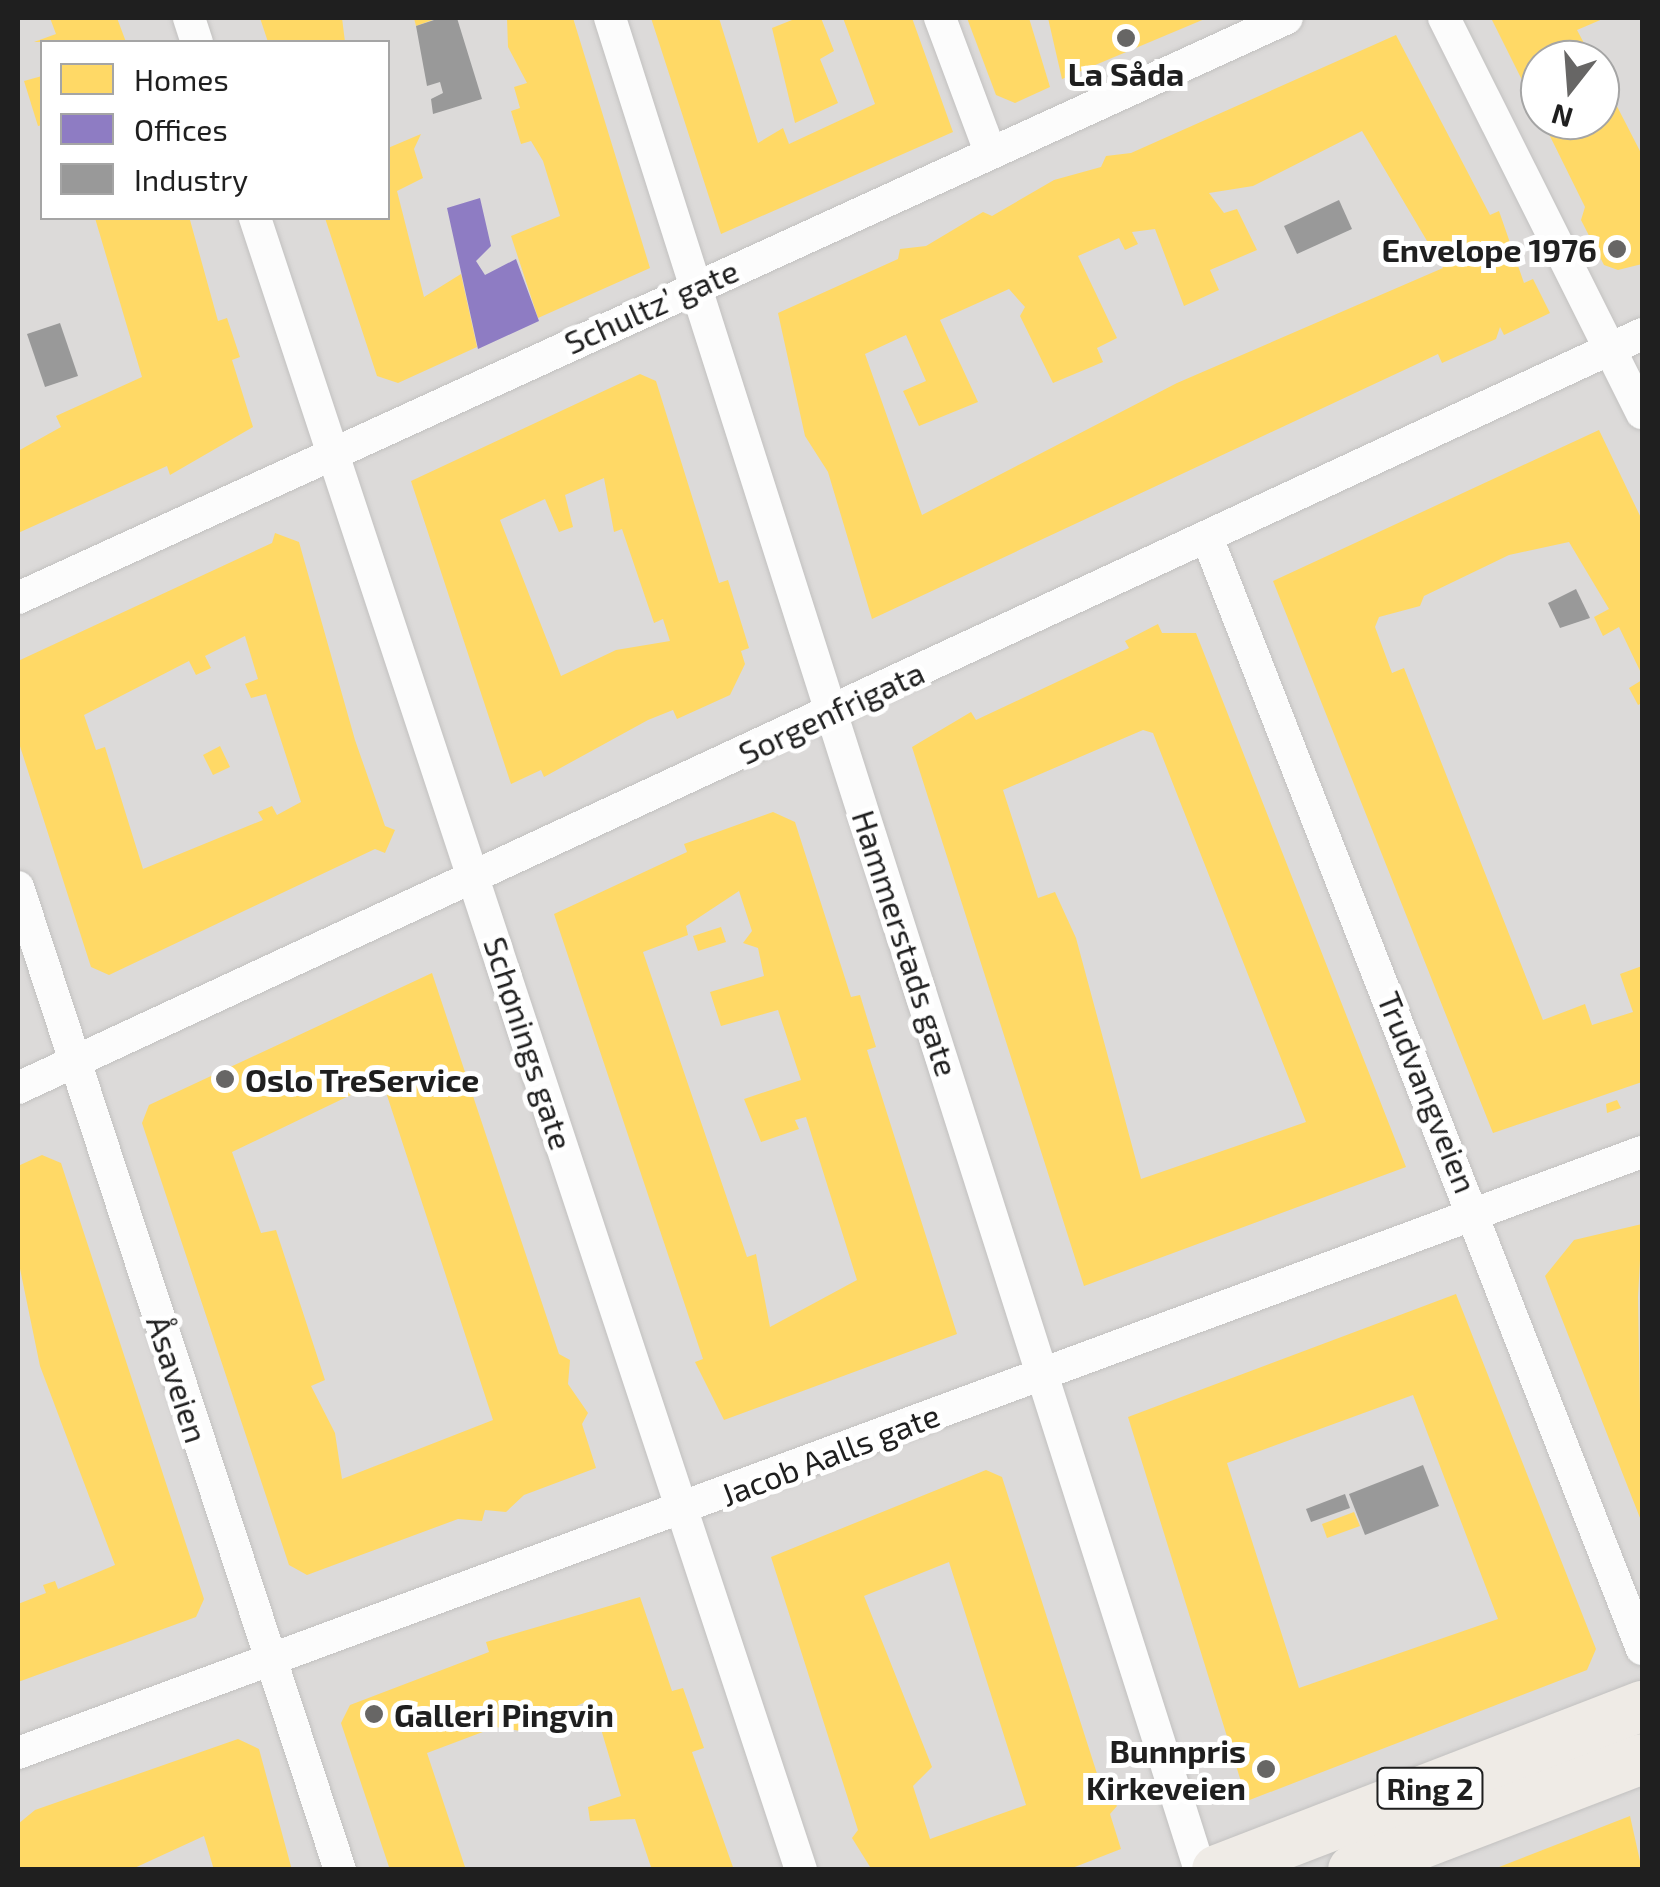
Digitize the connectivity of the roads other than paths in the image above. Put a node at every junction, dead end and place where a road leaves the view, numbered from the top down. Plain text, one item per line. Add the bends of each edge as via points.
1 (610, 18) edge
2 (940, 18) edge
3 (1286, 18) edge
4 (1444, 18) edge
5 (1246, 25) edge
6 (990, 152) junction
7 (256, 220) edge
8 (696, 287) junction
9 (1642, 334) edge
10 (1611, 348) junction
11 (1642, 413) edge
12 (332, 450) junction
13 (1207, 537) junction
14 (18, 598) edge
15 (831, 713) junction
16 (473, 876) junction
17 (18, 888) edge
18 (73, 1063) junction
19 (18, 1088) edge
20 (1642, 1152) edge
21 (1476, 1214) junction
22 (1043, 1372) junction
23 (684, 1510) junction
24 (1642, 1648) edge
25 (270, 1658) junction
26 (1642, 1706) edge
27 (18, 1752) edge
28 (1642, 1759) edge
29 (340, 1870) edge
30 (802, 1870) edge
31 (1200, 1870) edge
32 (1217, 1870) edge
33 (1353, 1870) edge

1 - 8 street, Hammerstads gate
2 - 6 street
3 - 5 street, Schultz’ gate
4 - 10 street
5 - 6 street, Schultz’ gate
6 - 8 street, Schultz’ gate
7 - 12 street, Schønings gate
8 - 12 street, Schultz’ gate
8 - 15 street, Hammerstads gate
9 - 10 street, Sorgenfrigata
10 - 11 street
10 - 13 street, Sorgenfrigata
12 - 14 street, Schultz’ gate
12 - 16 street, Schønings gate
13 - 15 street, Sorgenfrigata
13 - 21 street, Trudvangveien
15 - 16 street, Sorgenfrigata
15 - 22 street, Hammerstads gate
16 - 18 street, Sorgenfrigata
16 - 23 street, Schønings gate
17 - 18 street, Åsaveien
18 - 19 street, Sorgenfrigata
18 - 25 street, Åsaveien
20 - 21 street, Jacob Aalls gate
21 - 22 street, Jacob Aalls gate
21 - 24 street, Trudvangveien
22 - 23 street, Jacob Aalls gate
22 - 31 street, Hammerstads gate
23 - 25 street, Jacob Aalls gate
23 - 30 street, Schønings gate
25 - 27 street, Jacob Aalls gate
25 - 29 street, Åsaveien
26 - 32 main road, Ring 2
28 - 33 main road, Ring 2

